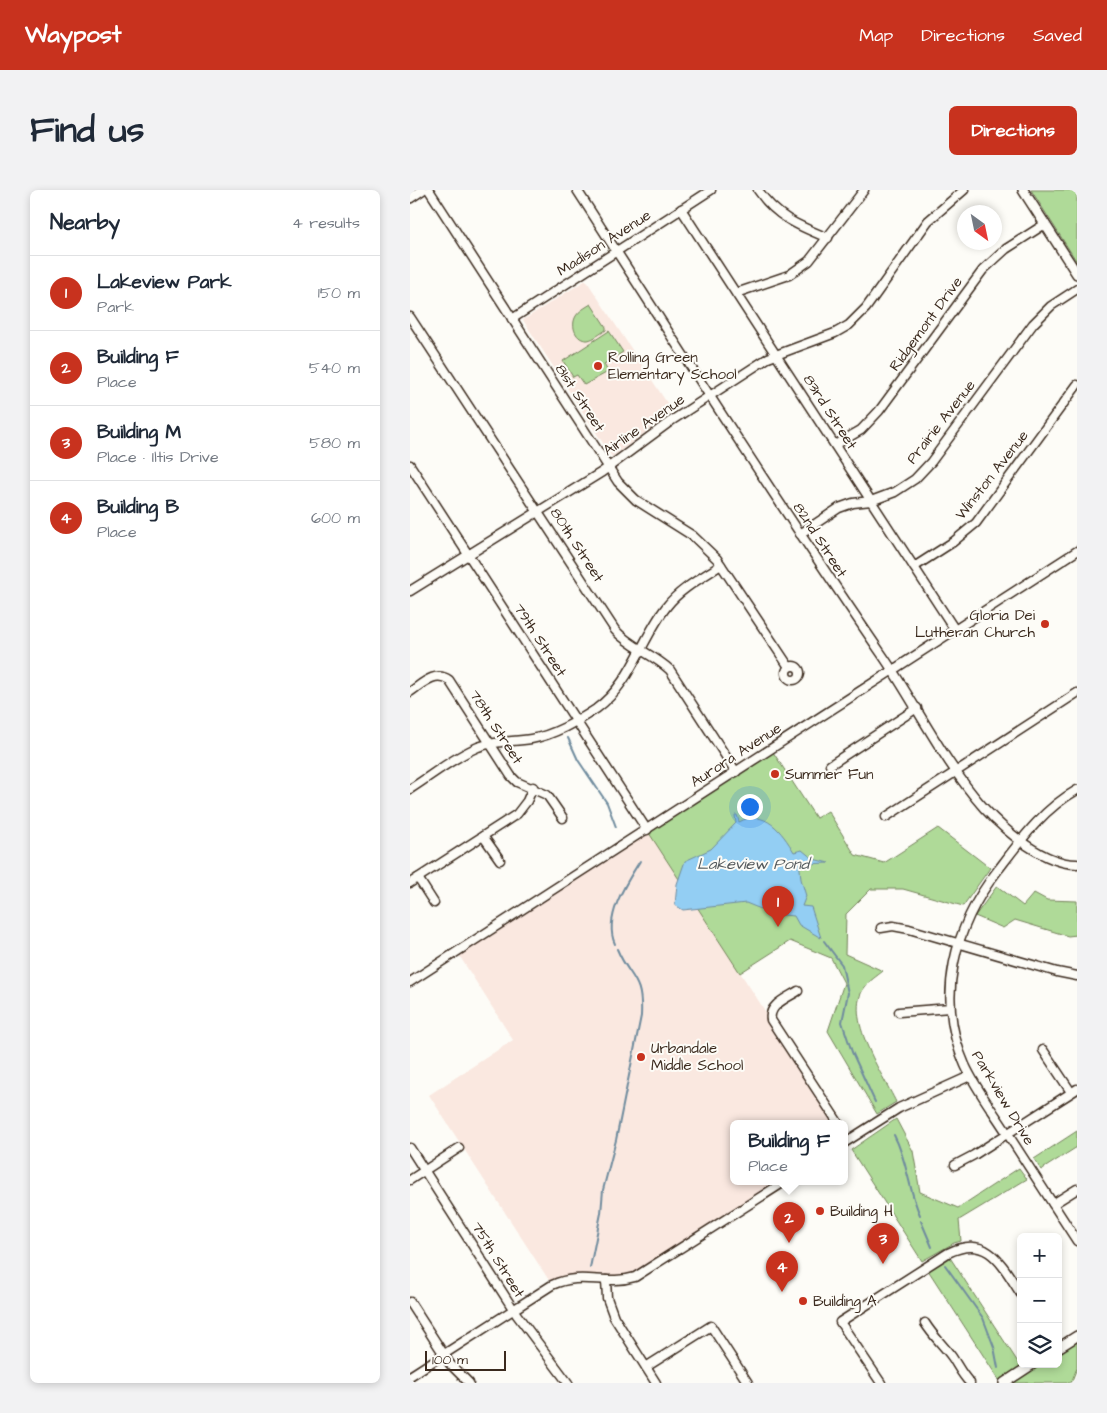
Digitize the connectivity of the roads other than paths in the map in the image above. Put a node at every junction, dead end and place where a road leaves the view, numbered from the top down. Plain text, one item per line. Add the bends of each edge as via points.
1 (422, 190) edge
2 (429, 190) edge
3 (577, 190) edge
4 (711, 190) edge
5 (758, 190) edge
6 (864, 190) edge
7 (964, 190) edge
8 (1023, 190) edge
9 (410, 198) edge
10 (682, 209) junction
11 (1045, 224) junction
12 (828, 238) junction
13 (616, 252) junction
14 (1077, 274) edge
15 (1077, 289) edge
16 (736, 293) junction
17 (410, 317) edge
18 (512, 319) junction
19 (776, 354) junction
20 (1077, 385) edge
21 (710, 396) junction
22 (835, 445) junction
23 (410, 465) edge
24 (609, 467) junction
25 (871, 501) junction
26 (538, 511) junction
27 (800, 534) junction
28 (1077, 551) edge
29 (467, 553) junction
30 (721, 564) junction
31 (914, 567) junction
32 (410, 591) edge
33 (955, 630) junction
34 (641, 650) junction
35 (789, 667) dead end
36 (892, 671) junction
37 (410, 692) edge
38 (1077, 693) edge
39 (916, 708) junction
40 (576, 720) junction
41 (490, 744) junction
42 (830, 765) dead end
43 (957, 771) junction
44 (736, 772) junction
45 (533, 787) junction
46 (410, 789) edge
47 (1077, 790) edge
48 (886, 817) dead end
49 (563, 818) dead end
50 (647, 830) junction
51 (483, 836) junction
52 (1022, 840) junction
53 (500, 860) dead end
54 (1077, 864) edge
55 (418, 878) junction
56 (410, 883) edge
57 (434, 903) dead end
58 (881, 928) dead end
59 (958, 943) junction
60 (1077, 976) edge
61 (410, 982) edge
62 (798, 991) dead end
63 (950, 1008) junction
64 (899, 1012) dead end
65 (1043, 1050) dead end
66 (970, 1076) junction
67 (1074, 1090) edge
68 (836, 1120) edge
69 (1008, 1134) junction
70 (848, 1141) edge
71 (410, 1148) edge
72 (459, 1148) dead end
73 (955, 1165) dead end
74 (424, 1171) junction
75 (410, 1180) edge
76 (779, 1185) edge
77 (1077, 1189) edge
78 (1053, 1204) junction
79 (1077, 1241) edge
80 (606, 1280) junction
81 (1017, 1288) edge
82 (410, 1302) edge
83 (513, 1309) junction
84 (925, 1323) dead end
85 (1077, 1336) edge
86 (1062, 1345) edge
87 (444, 1355) junction
88 (646, 1367) junction
89 (1027, 1368) edge
90 (410, 1376) edge
91 (469, 1383) edge
92 (568, 1383) edge
93 (656, 1383) edge
94 (748, 1383) edge
95 (881, 1383) edge
96 (970, 1383) edge
97 (1004, 1383) edge

1 - 9 main road
2 - 18 street, 81st Street
3 - 13 street, 82nd Street
4 - 10 street, Madison Avenue
5 - 12 street via 778,214
6 - 12 street
7 - 19 street, Airline Avenue via 928,221 866,308 849,325
8 - 11 main road
10 - 13 street, Madison Avenue
10 - 16 street, 83rd Street
11 - 14 main road
11 - 22 street, Ridgemont Drive via 1006,249 983,270 879,411 861,430
12 - 16 street via 810,261 797,271
13 - 18 street, Madison Avenue
13 - 21 street, 82nd Street
15 - 25 street, Prairie Avenue via 1051,306 1033,324 923,471 895,492
16 - 19 street, 83rd Street
17 - 26 street, 80th Street
18 - 24 street, 81st Street
19 - 21 street, Airline Avenue
19 - 22 street, 83rd Street
20 - 31 street, Winston Avenue via 976,523
21 - 24 street, Airline Avenue via 650,435
21 - 27 street, 82nd Street
22 - 25 street, 83rd Street
23 - 29 street, 79th Street
24 - 26 street, Airline Avenue
24 - 30 street, 81st Street via 636,500 693,536
25 - 27 street, Prairie Avenue via 839,508
25 - 31 street, 83rd Street
26 - 29 street, Airline Avenue
26 - 34 street, 80th Street via 615,630
27 - 36 street, 82nd Street
28 - 33 street, Aurora Avenue
29 - 32 street, Airline Avenue
29 - 40 street, 79th Street
30 - 34 street via 668,604
30 - 35 street, 81st Street
31 - 33 street, 83rd Street
33 - 36 street, Aurora Avenue
34 - 40 street via 616,690
34 - 44 street, 80th Street via 660,660 670,670
36 - 39 street, 82nd Street
36 - 44 street, Aurora Avenue
37 - 41 street, 78th Street via 433,676 449,680
38 - 43 street
39 - 42 street
39 - 43 street, 82nd Street
40 - 41 street via 544,736
40 - 50 street, 79th Street
41 - 45 street, 78th Street via 511,776 517,782
41 - 46 street via 466,753
43 - 48 street
43 - 52 street, 82nd Street via 986,810
44 - 50 street, Aurora Avenue
45 - 49 street, 78th Street via 547,795
45 - 51 street via 522,810
47 - 52 street, Parkview Drive via 1042,816
50 - 61 street, Aurora Avenue
51 - 53 street
51 - 55 street
52 - 54 street, 82nd Street via 1050,860
52 - 59 street, Parkview Drive via 978,896
55 - 56 street
55 - 57 street
58 - 59 street via 909,929
59 - 60 street
59 - 63 street, Parkview Drive via 950,980
62 - 68 street via 775,1006 771,1020
63 - 64 street
63 - 66 street, Parkview Drive via 958,1049
65 - 67 street
66 - 69 street, Parkview Drive
66 - 70 street via 900,1108
67 - 69 street
69 - 73 street
69 - 78 street, Parkview Drive
71 - 74 street, 75th Street
72 - 74 street
74 - 75 street
74 - 83 street, 75th Street
76 - 80 street via 642,1273 627,1280
77 - 78 street
78 - 79 street, Parkview Drive
80 - 83 street via 577,1277 562,1280
80 - 88 street via 607,1298 614,1317
81 - 95 street via 994,1256 974,1246 958,1248 840,1322
82 - 87 street
83 - 87 street
83 - 92 street, 75th Street
84 - 96 street
85 - 86 main road
87 - 90 street
87 - 91 street
88 - 93 street
88 - 94 street via 711,1326
89 - 97 main road

